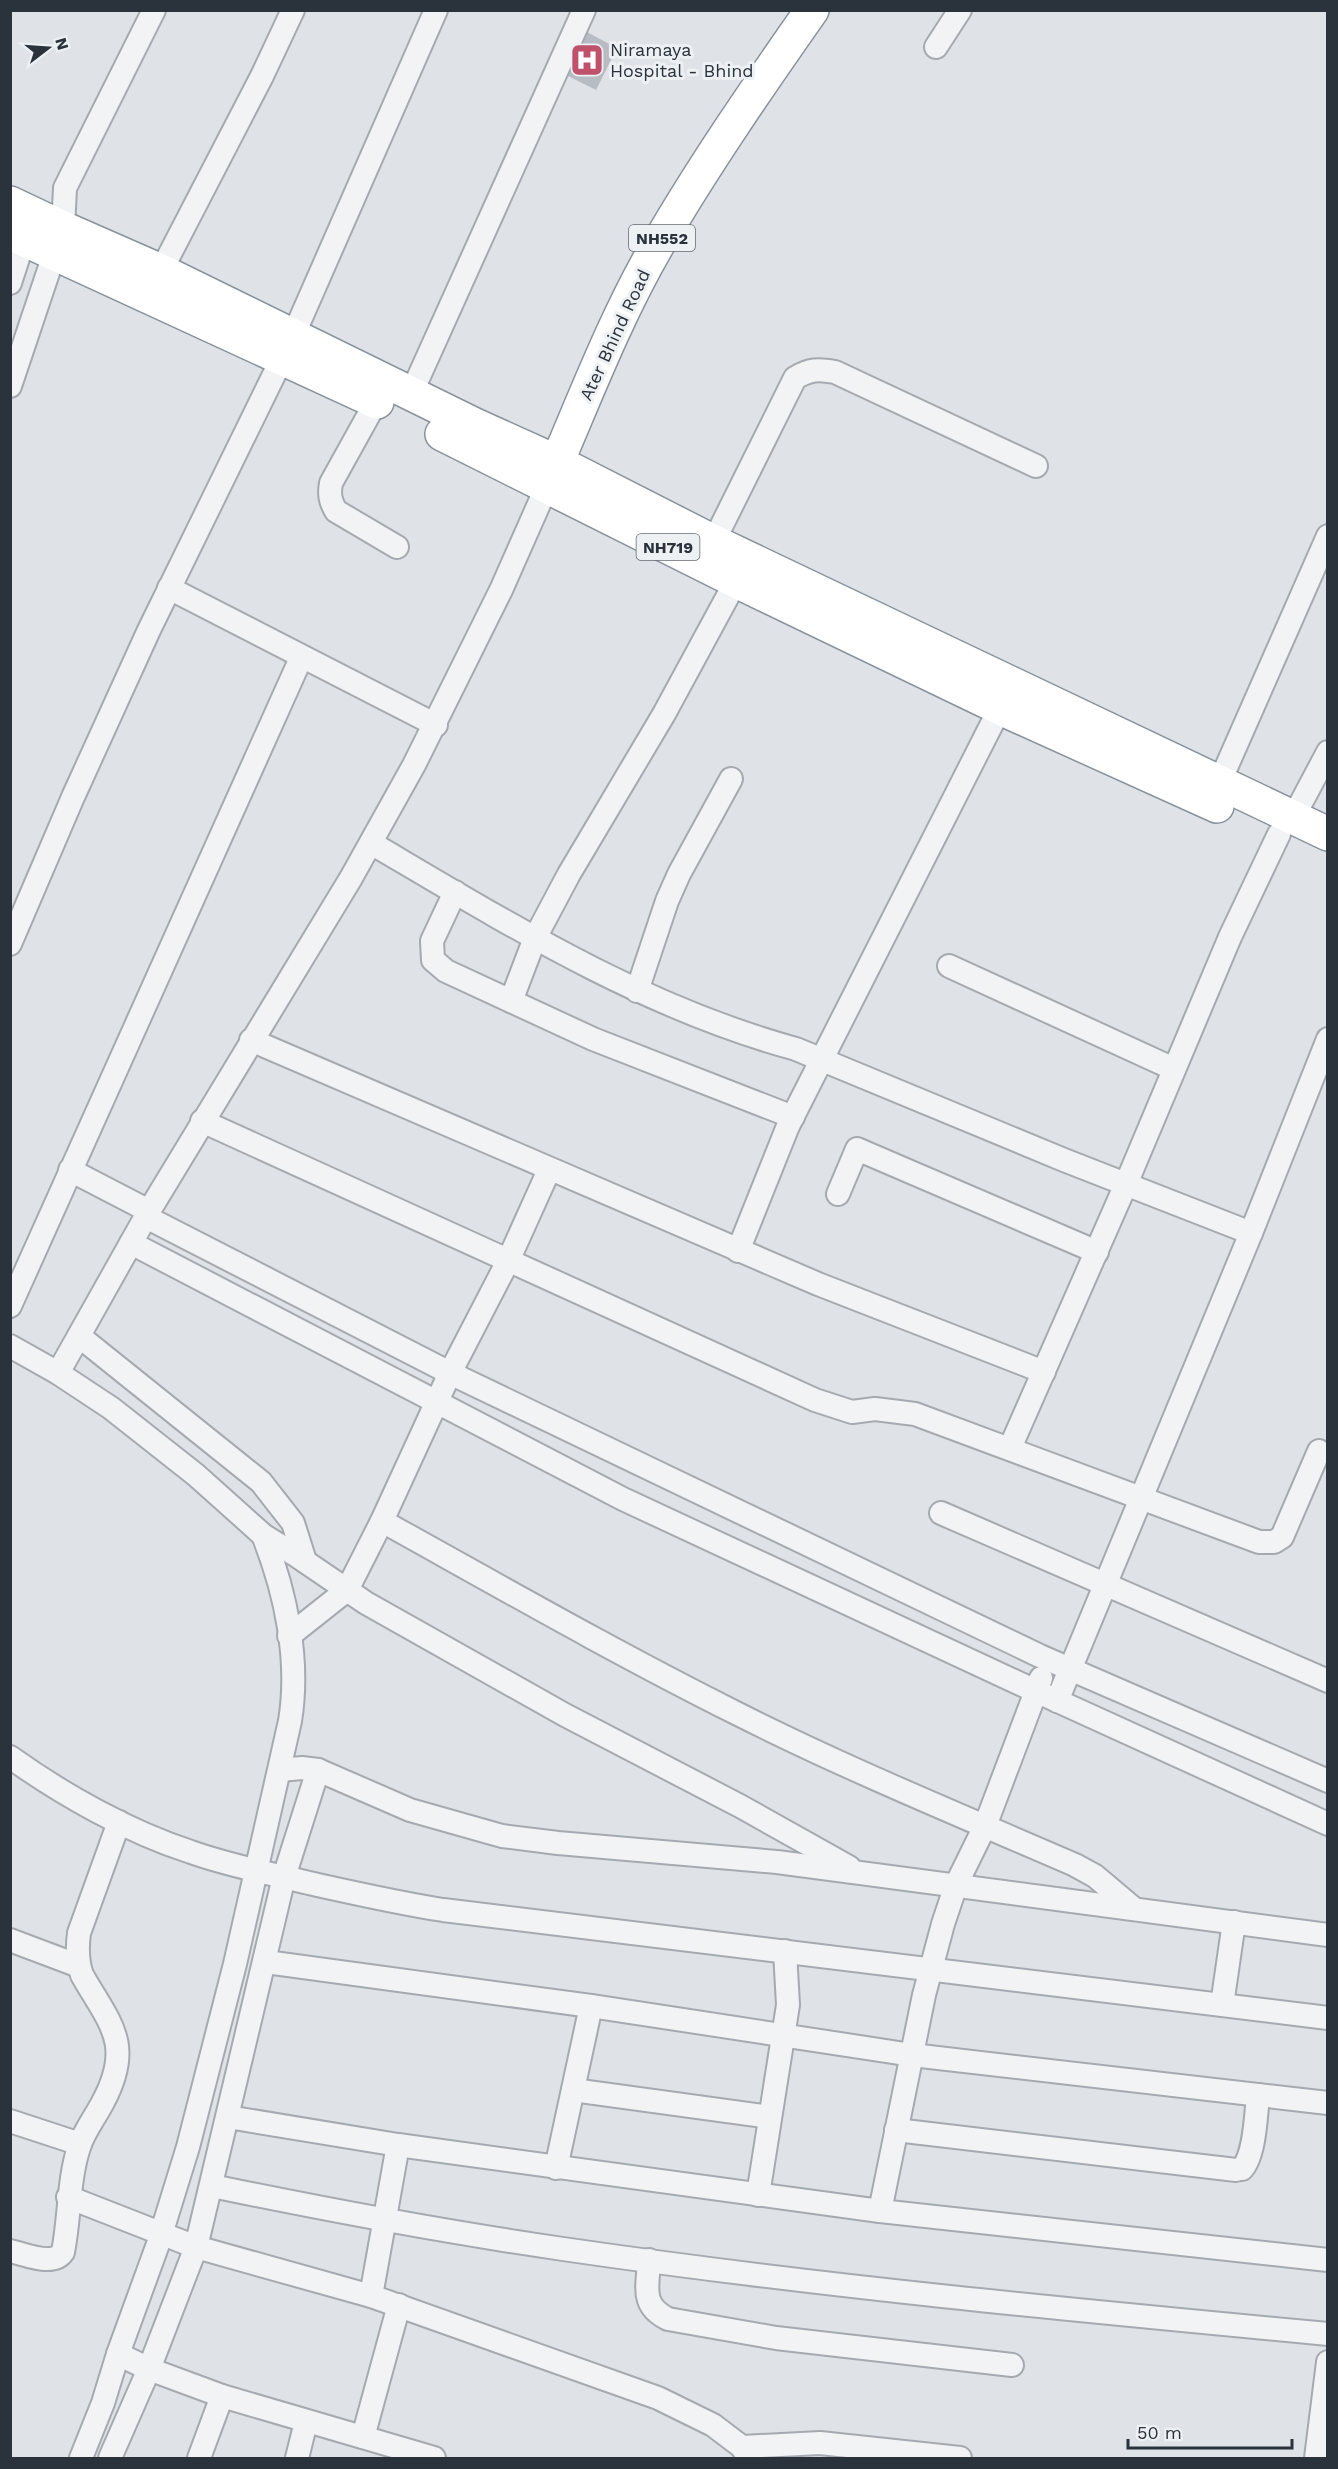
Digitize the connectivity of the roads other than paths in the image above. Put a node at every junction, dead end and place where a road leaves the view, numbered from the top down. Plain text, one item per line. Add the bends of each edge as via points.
1 (154, 10) edge
2 (293, 10) edge
3 (436, 10) edge
4 (584, 10) edge
5 (812, 10) edge
6 (960, 10) edge
7 (936, 47) dead end
8 (65, 188) junction
9 (20, 222) edge
10 (59, 240) junction
11 (161, 271) junction
12 (10, 283) edge
13 (288, 347) junction
14 (10, 386) edge
15 (391, 392) junction
16 (1036, 466) dead end
17 (552, 474) junction
18 (1328, 536) edge
19 (397, 547) dead end
20 (708, 553) junction
21 (742, 570) junction
22 (169, 588) junction
23 (302, 658) junction
24 (1000, 708) junction
25 (436, 725) junction
26 (1328, 752) edge
27 (731, 779) dead end
28 (1215, 793) junction
29 (1286, 826) junction
30 (1328, 834) edge
31 (371, 843) junction
32 (1328, 858) edge
33 (455, 892) junction
34 (535, 938) junction
35 (10, 944) edge
36 (949, 966) dead end
37 (637, 991) junction
38 (511, 1002) junction
39 (1328, 1039) edge
40 (251, 1040) junction
41 (822, 1060) junction
42 (1174, 1068) junction
43 (793, 1118) junction
44 (202, 1121) junction
45 (70, 1170) junction
46 (549, 1170) junction
47 (1126, 1184) junction
48 (838, 1194) dead end
49 (148, 1214) junction
50 (1251, 1233) junction
51 (131, 1243) junction
52 (738, 1251) junction
53 (1097, 1252) junction
54 (508, 1261) junction
55 (10, 1306) edge
56 (10, 1346) edge
57 (69, 1354) junction
58 (1044, 1372) junction
59 (450, 1373) junction
60 (437, 1401) junction
61 (156, 1422) junction
62 (1011, 1448) junction
63 (1319, 1451) dead end
64 (1142, 1496) junction
65 (940, 1513) dead end
66 (382, 1521) junction
67 (270, 1540) junction
68 (301, 1558) junction
69 (1106, 1586) junction
70 (347, 1590) junction
71 (289, 1636) junction
72 (1048, 1660) junction
73 (1069, 1670) junction
74 (1328, 1681) edge
75 (1035, 1691) junction
76 (1057, 1701) junction
77 (10, 1757) edge
78 (297, 1770) junction
79 (1328, 1781) edge
80 (119, 1822) junction
81 (1328, 1824) edge
82 (985, 1826) junction
83 (858, 1872) junction
84 (270, 1874) junction
85 (956, 1885) junction
86 (1133, 1908) junction
87 (1233, 1922) junction
88 (1328, 1935) edge
89 (10, 1940) edge
90 (785, 1951) junction
91 (266, 1962) junction
92 (79, 1966) junction
93 (931, 1969) junction
94 (238, 2005) junction
95 (1222, 2005) junction
96 (591, 2006) junction
97 (1328, 2018) edge
98 (782, 2035) junction
99 (912, 2055) junction
100 (573, 2090) junction
101 (1258, 2095) junction
102 (1328, 2103) edge
103 (228, 2117) junction
104 (770, 2117) junction
105 (10, 2121) edge
106 (896, 2130) junction
107 (80, 2144) junction
108 (398, 2145) junction
109 (556, 2168) junction
110 (212, 2186) junction
111 (758, 2195) junction
112 (68, 2197) junction
113 (880, 2211) junction
114 (385, 2219) junction
115 (178, 2240) junction
116 (10, 2251) edge
117 (649, 2260) junction
118 (1328, 2260) edge
119 (371, 2296) junction
120 (399, 2305) junction
121 (1328, 2334) edge
122 (132, 2360) junction
123 (1328, 2362) edge
124 (1012, 2365) dead end
125 (222, 2396) junction
126 (306, 2422) junction
127 (369, 2445) edge
128 (745, 2453) edge
129 (81, 2458) edge
130 (110, 2458) edge
131 (199, 2458) edge
132 (297, 2458) edge
133 (434, 2458) edge
134 (960, 2458) edge
135 (1316, 2458) edge

1 - 8 street
2 - 11 street
3 - 13 street
4 - 15 street
5 - 17 highway, Ater Bhind Road / NH552 via 656,247
6 - 7 street
8 - 9 street
8 - 10 street
9 - 10 highway, NH719
9 - 12 street
10 - 11 highway, NH719
10 - 13 highway, NH719
10 - 14 street
11 - 13 highway, NH719
13 - 15 highway, NH719
13 - 22 street
15 - 17 highway, NH719
15 - 19 street via 331,483 331,503 336,511
16 - 20 street via 835,372 808,370 795,378
17 - 20 highway, NH719
17 - 25 street
18 - 28 street
20 - 21 highway, NH719
21 - 24 highway, NH719
21 - 28 highway, NH719
21 - 34 street
22 - 23 street
22 - 35 street
23 - 25 street
23 - 45 street
24 - 28 highway, NH719
24 - 41 street
25 - 31 street
26 - 29 street
27 - 37 street via 667,901
28 - 29 highway, NH719
29 - 30 highway, NH719
29 - 32 highway, NH719
29 - 42 street via 1230,937
31 - 33 street
31 - 40 street
33 - 34 street
33 - 38 street via 432,941 433,960 446,971
34 - 37 street
34 - 38 street
36 - 42 street
37 - 41 street via 751,1037
38 - 43 street via 593,1039
39 - 50 street
40 - 44 street
40 - 46 street
41 - 43 street
41 - 47 street
42 - 47 street
43 - 52 street
44 - 49 street
44 - 54 street
45 - 49 street
45 - 55 street
46 - 52 street
46 - 54 street
47 - 50 street
47 - 53 street
48 - 53 street via 857,1149
49 - 51 street
49 - 59 street
50 - 64 street
51 - 57 street
51 - 60 street
52 - 58 street
53 - 58 street
54 - 59 street
54 - 62 street via 834,1407 852,1412 875,1408 915,1413
56 - 57 street
57 - 61 street
57 - 61 street via 111,1408
58 - 62 street
59 - 60 street
59 - 72 street
60 - 66 street
60 - 75 street via 623,1499
61 - 67 street via 196,1475
61 - 68 street via 261,1482 293,1523
62 - 64 street
63 - 64 street via 1282,1536 1274,1542 1259,1542
64 - 69 street
65 - 69 street
66 - 70 street
66 - 82 street via 737,1714
67 - 68 street
67 - 71 street
68 - 70 street
69 - 73 street
69 - 74 street
70 - 71 street
70 - 83 street via 565,1715
71 - 78 street
72 - 73 street
72 - 75 street
73 - 76 street
73 - 79 street
75 - 76 street
75 - 82 street
76 - 81 street
77 - 80 street
78 - 83 street via 410,1810 502,1836
78 - 84 street
78 - 84 street
80 - 84 street via 190,1852
80 - 92 street via 79,1933
82 - 85 street
82 - 86 street via 1095,1876
83 - 85 street
84 - 90 street via 443,1910
84 - 91 street
84 - 94 street
85 - 86 street
85 - 93 street
86 - 87 street
87 - 88 street
87 - 95 street
89 - 92 street
90 - 93 street
90 - 98 street via 788,2005
91 - 94 street
91 - 96 street
92 - 107 street via 117,2036 118,2053 105,2098
93 - 95 street
93 - 99 street
94 - 103 street
94 - 115 street via 188,2147
95 - 97 street
96 - 98 street
96 - 100 street
98 - 99 street
98 - 104 street
99 - 101 street
99 - 106 street
100 - 104 street
100 - 109 street
101 - 102 street
101 - 106 street via 1247,2164 1239,2169
103 - 108 street
103 - 110 street
104 - 111 street
105 - 107 street
106 - 113 street
107 - 112 street
108 - 109 street
108 - 114 street
109 - 111 street
110 - 114 street
110 - 115 street
111 - 113 street
112 - 115 street
112 - 116 street via 60,2257 46,2259
113 - 118 street
114 - 117 street
114 - 119 street
115 - 119 street
115 - 122 street
115 - 122 street
117 - 121 street via 1016,2305
117 - 124 street via 650,2307 668,2319 776,2338
119 - 120 street
120 - 127 street
120 - 128 street via 658,2398 713,2425
122 - 125 street
122 - 129 street via 103,2403
122 - 130 street
123 - 135 street
125 - 126 street
125 - 131 street
126 - 127 street
126 - 132 street
127 - 133 street
128 - 134 street via 820,2443

